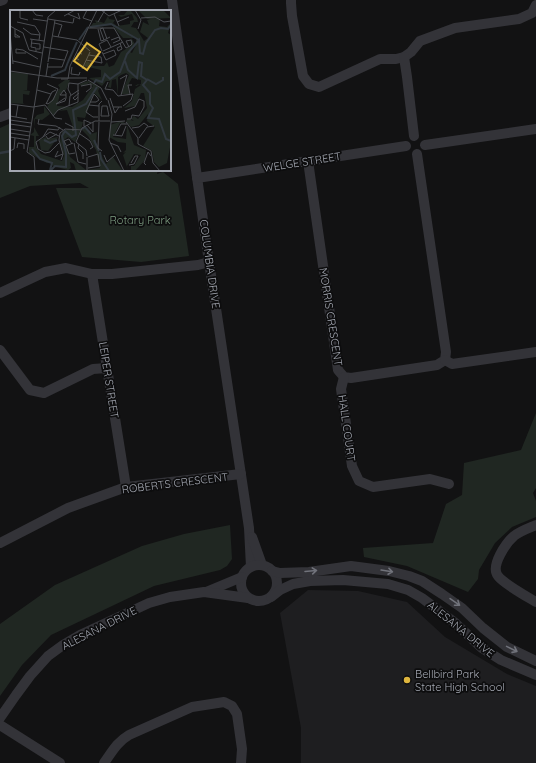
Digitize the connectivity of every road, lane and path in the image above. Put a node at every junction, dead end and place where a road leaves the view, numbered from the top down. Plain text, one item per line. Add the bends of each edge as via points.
1 (3, 0) edge
2 (172, 0) edge
3 (291, 0) edge
4 (0, 1) edge
5 (536, 5) edge
6 (175, 55) edge
7 (404, 57) junction
8 (10, 113) edge
9 (0, 118) edge
10 (536, 129) edge
11 (414, 136) junction
12 (425, 145) junction
13 (406, 146) junction
14 (417, 154) junction
15 (308, 161) junction
16 (197, 178) junction
17 (209, 262) junction
18 (92, 274) junction
19 (0, 293) edge
20 (0, 350) edge
21 (536, 352) edge
22 (445, 360) junction
23 (107, 368) junction
24 (344, 377) junction
25 (241, 474) junction
26 (449, 484) dead end
27 (126, 486) junction
28 (536, 524) edge
29 (249, 528) junction
30 (1, 540) edge
31 (262, 565) junction
32 (251, 567) junction
33 (272, 571) junction
34 (242, 577) junction
35 (204, 592) junction
36 (271, 597) junction
37 (248, 598) junction
38 (536, 602) edge
39 (536, 661) edge
40 (536, 675) edge
41 (0, 718) edge
42 (0, 725) edge
43 (60, 763) edge
44 (104, 763) edge
45 (241, 763) edge

1 - 4 street
2 - 6 street, COLUMBIA DRIVE
3 - 7 street via 303,76 309,84 318,87 380,59
5 - 7 street via 532,13 519,19 455,28 420,41
6 - 16 street, COLUMBIA DRIVE
7 - 11 street
8 - 9 street
10 - 12 street
11 - 12 street via 423,139
11 - 13 street via 407,141
12 - 14 street via 423,151
13 - 14 street via 409,152
13 - 15 street, WELGE STREET
14 - 22 street via 446,352
15 - 16 street, WELGE STREET
15 - 24 street, MORRIS CRESCENT via 338,370
16 - 17 street, COLUMBIA DRIVE
17 - 18 street via 127,273
17 - 25 street, COLUMBIA DRIVE
18 - 19 street via 66,268 45,272
18 - 23 street, LEIPER STREET
20 - 23 street via 30,390 44,393 93,369
21 - 22 street via 452,364
22 - 24 street, MORRIS CRESCENT via 437,365
23 - 27 street, LEIPER STREET
24 - 26 street, HALL COURT via 341,389 352,466 359,481 373,487 430,479
25 - 27 street, ROBERTS CRESCENT
25 - 29 street, COLUMBIA DRIVE
27 - 30 street, ROBERTS CRESCENT via 68,508
28 - 38 street via 509,541 495,566 496,574 504,582
29 - 31 street, COLUMBIA DRIVE
29 - 32 street, COLUMBIA DRIVE
31 - 32 street
31 - 33 street
32 - 34 street
33 - 36 street via 276,575 277,587
33 -> 39 street, ALESANA DRIVE via 310,572 351,566 389,570 409,576 422,581 462,608 507,647
34 - 35 street, ALESANA DRIVE
34 - 37 street via 242,590
35 - 37 street, ALESANA DRIVE
35 - 41 street, ALESANA DRIVE via 170,597 149,604 63,645 48,656 30,676
36 - 37 street via 260,601
36 - 40 street, ALESANA DRIVE via 293,584 310,581 343,580 388,584 408,590 422,598 454,622 482,648 501,660
42 - 43 street
44 - 45 street via 118,743 129,735 192,707 224,702 232,706 237,714 242,749

